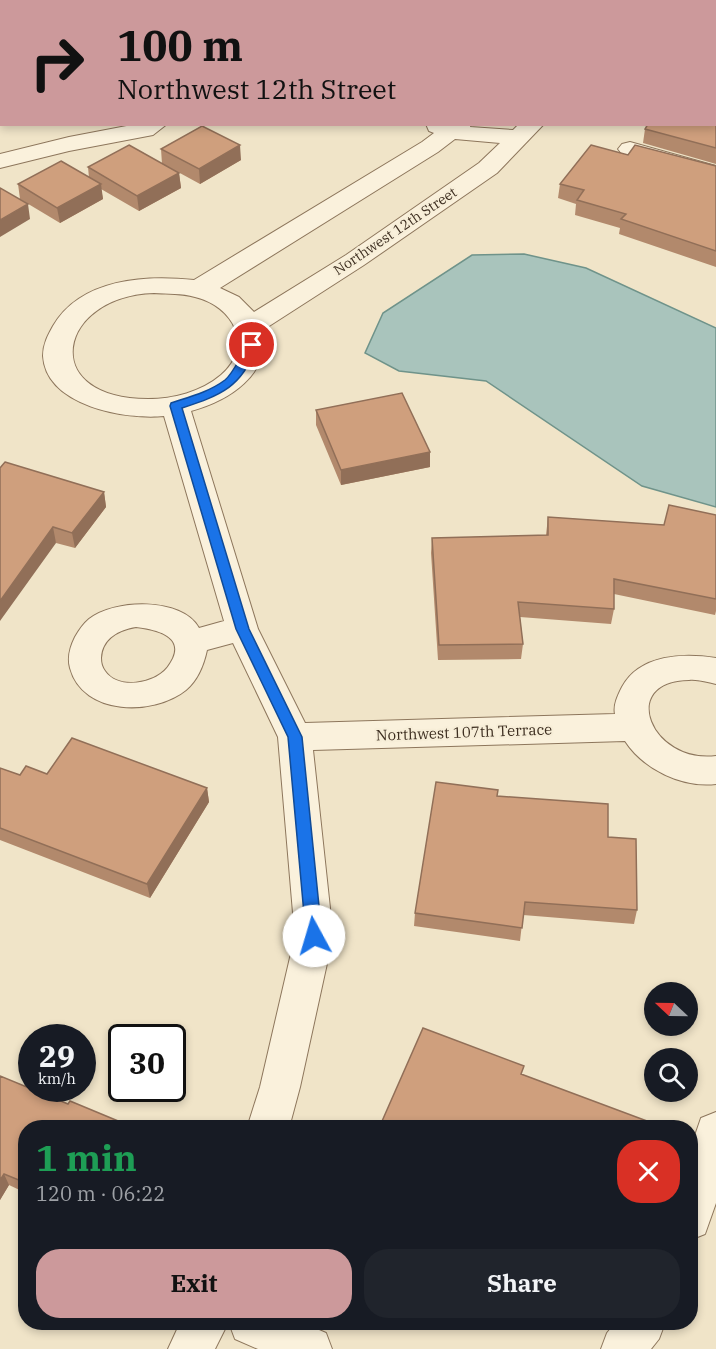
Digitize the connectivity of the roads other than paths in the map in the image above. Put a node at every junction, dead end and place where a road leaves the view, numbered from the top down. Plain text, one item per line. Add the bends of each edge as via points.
1 (103, 126) edge
2 (152, 126) edge
3 (447, 127) edge
4 (518, 129) edge
5 (69, 144) junction
6 (630, 148) edge
7 (0, 161) edge
8 (716, 173) edge
9 (199, 289) junction
10 (249, 327) junction
11 (175, 406) junction
12 (242, 629) junction
13 (190, 642) dead end
14 (716, 671) edge
15 (633, 728) junction
16 (295, 737) junction
17 (715, 774) edge
18 (270, 1120) edge
19 (716, 1132) edge
20 (698, 1192) edge
21 (202, 1330) edge
22 (267, 1330) edge
23 (638, 1330) edge
24 (190, 1349) edge
25 (310, 1349) edge
26 (623, 1349) edge

1 - 5 street
2 - 5 street
3 - 4 street
3 - 9 street
4 - 10 street, Northwest 12th Street via 488,168
5 - 7 street
6 - 8 street
9 - 10 street via 239,310
9 - 11 street via 164,284 127,288 93,301 69,320 56,343 58,367 75,388 105,403 143,409
10 - 11 street via 252,345 245,365 229,383
11 - 12 street
12 - 13 street
12 - 16 street
14 - 15 street via 698,666 668,668 643,681 631,703
15 - 16 street, Northwest 107th Terrace
15 - 17 street via 651,751 679,766
16 - 18 street via 314,936
19 - 20 street
21 - 24 street
22 - 25 street
23 - 26 street

